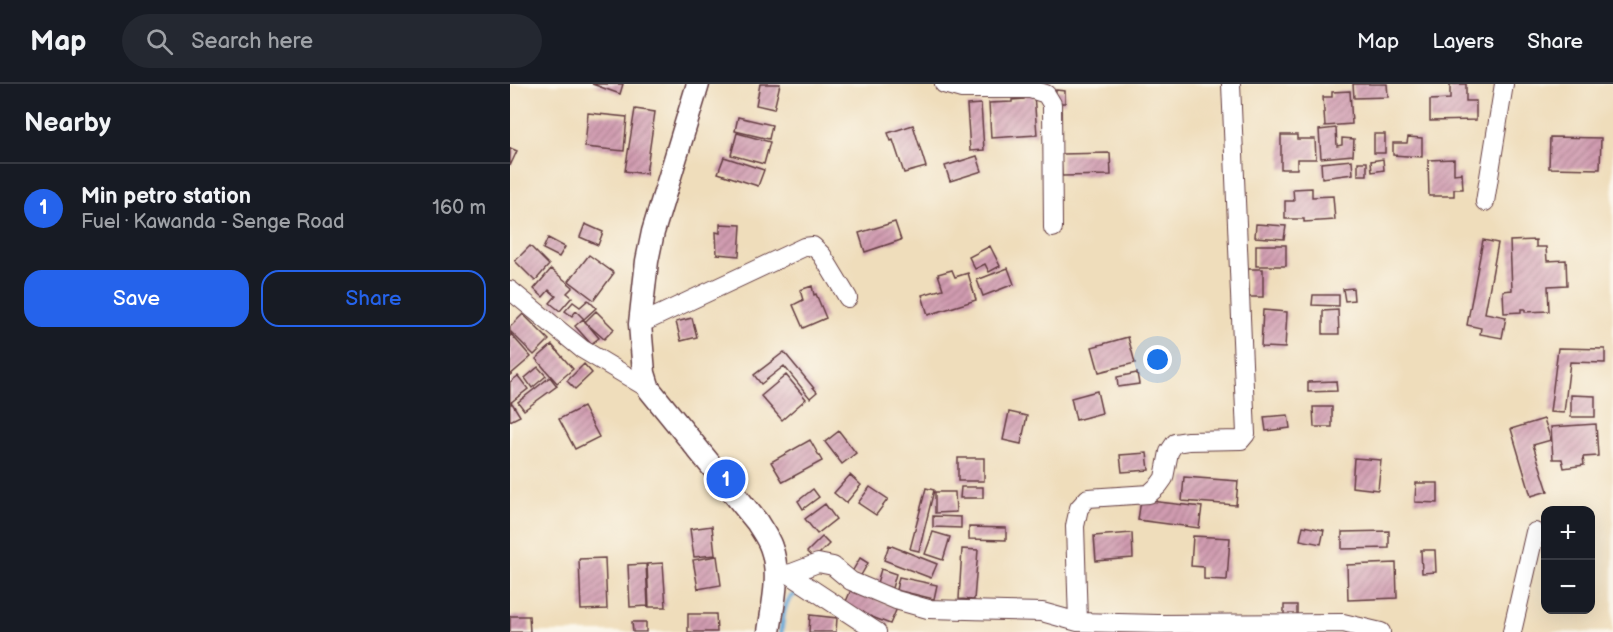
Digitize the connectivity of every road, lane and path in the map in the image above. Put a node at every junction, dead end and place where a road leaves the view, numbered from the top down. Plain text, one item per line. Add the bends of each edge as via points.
1 (698, 84) edge
2 (944, 84) edge
3 (1231, 84) edge
4 (1504, 84) edge
5 (1485, 202) dead end
6 (1053, 228) dead end
7 (510, 290) edge
8 (848, 298) dead end
9 (640, 324) junction
10 (649, 389) junction
11 (1534, 532) dead end
12 (783, 573) junction
13 (1078, 622) junction
14 (769, 632) edge
15 (877, 632) edge
16 (1381, 632) edge
17 (1512, 632) edge

1 - 9 street via 652,232
2 - 6 street via 962,89 1030,89 1046,94 1052,104
3 - 13 street via 1246,434 1241,440 1175,443 1169,452 1164,478 1149,494 1088,498 1079,508 1075,526
4 - 5 street
7 - 10 street via 582,349
8 - 9 street via 822,255 813,246 804,247
9 - 10 street
10 - 12 street via 757,522
11 - 17 street
12 - 13 street via 818,563 833,566 851,581 896,600 928,609 1042,612
12 - 14 street
12 - 15 street
13 - 16 street via 1343,623

